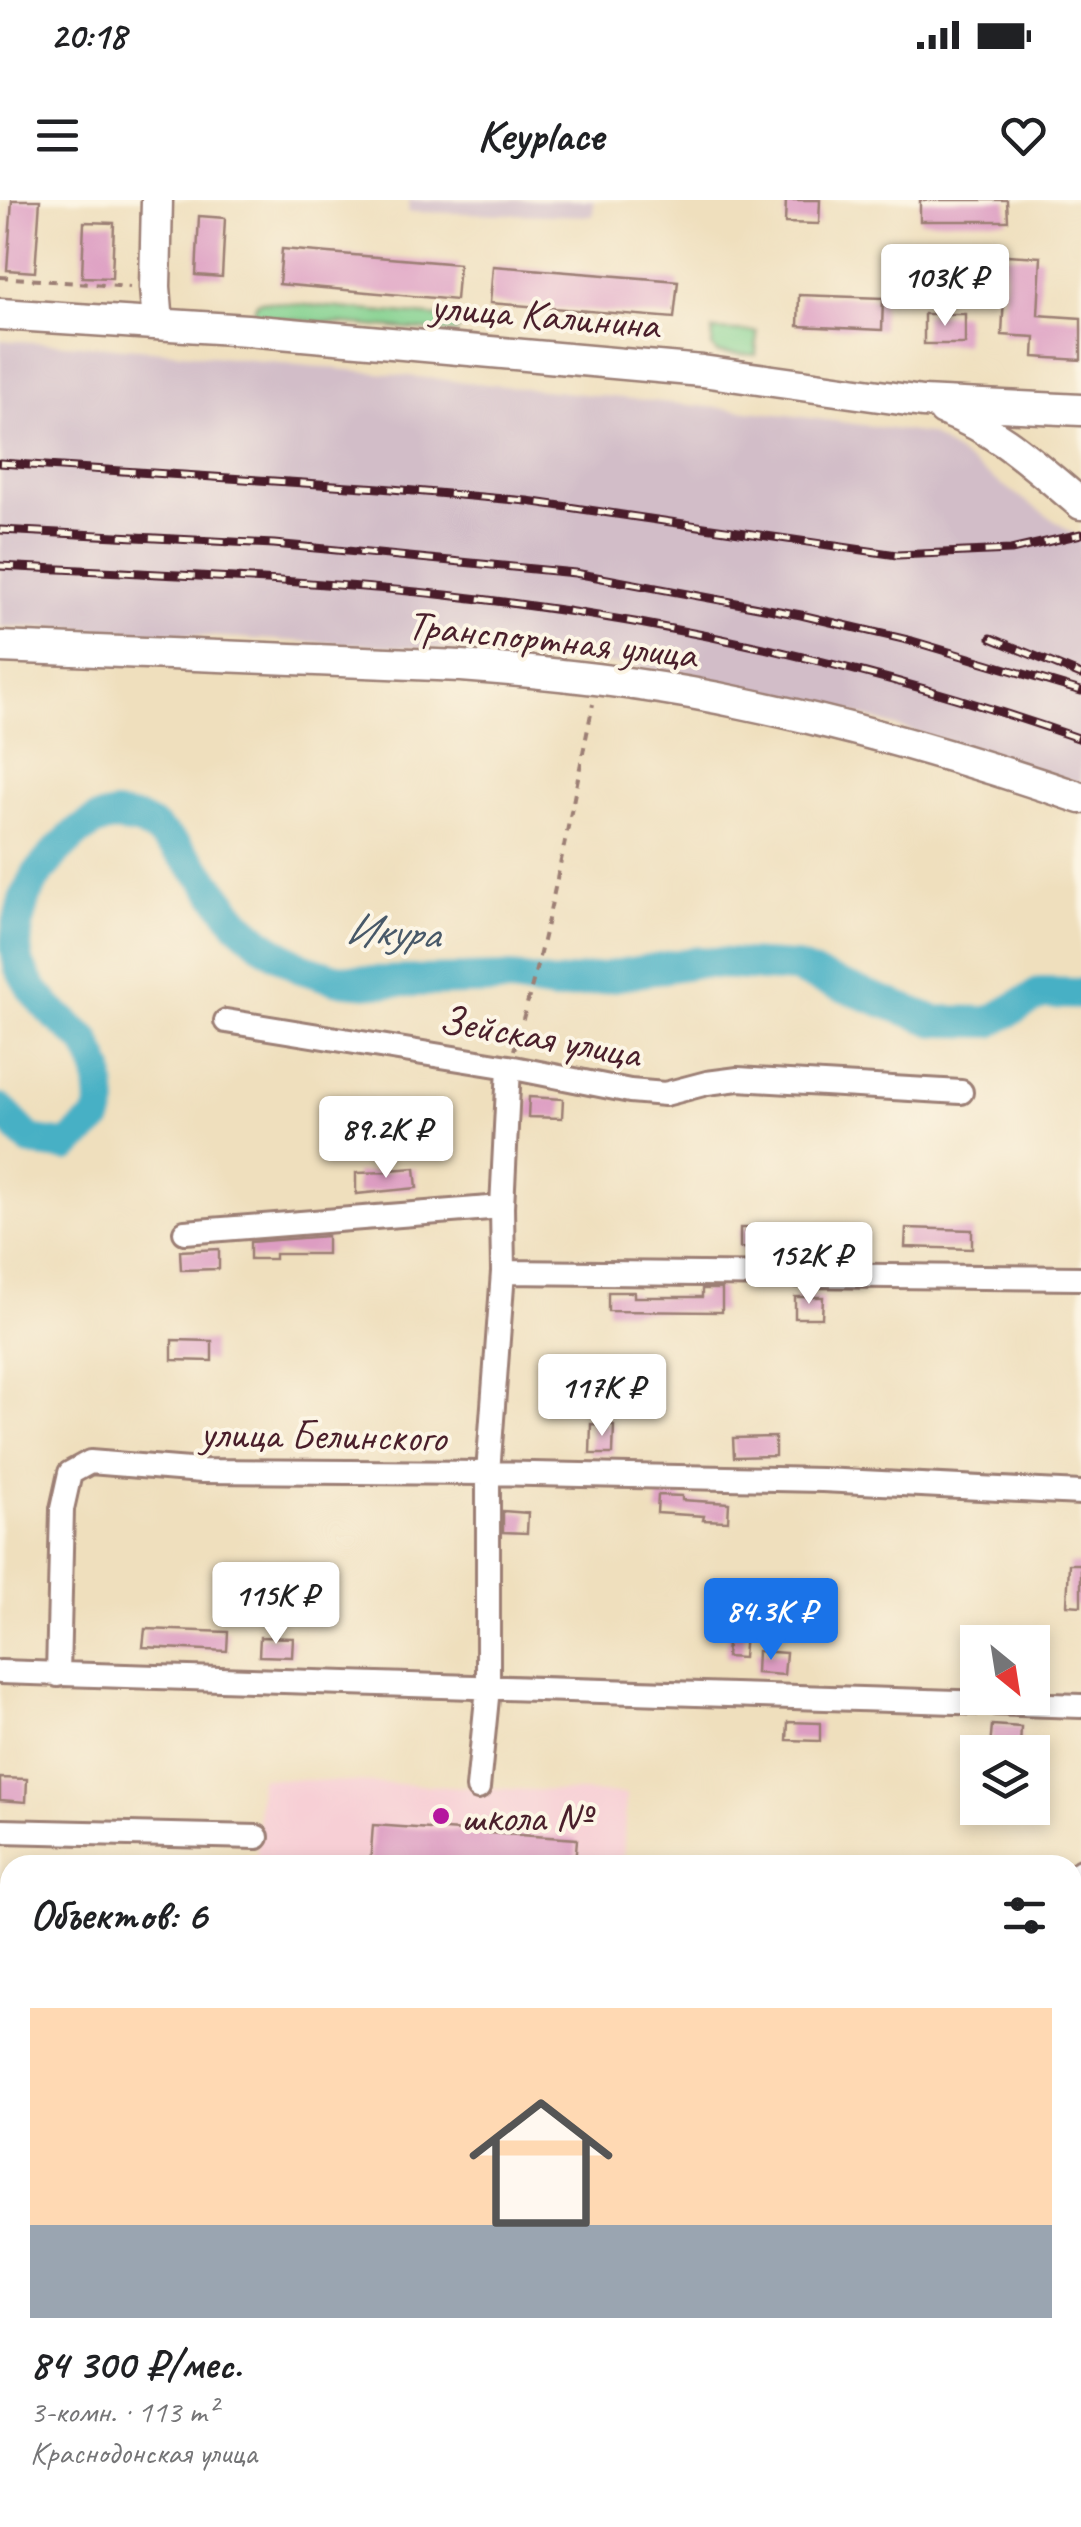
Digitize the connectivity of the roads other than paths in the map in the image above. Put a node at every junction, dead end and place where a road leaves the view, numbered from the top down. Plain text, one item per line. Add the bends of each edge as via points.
1 (157, 200) edge
2 (0, 314) edge
3 (158, 324) junction
4 (922, 402) junction
5 (1081, 410) edge
6 (1081, 504) edge
7 (0, 647) edge
8 (1081, 798) edge
9 (226, 1021) dead end
10 (510, 1067) junction
11 (961, 1092) dead end
12 (502, 1207) junction
13 (185, 1232) dead end
14 (502, 1272) junction
15 (1081, 1278) edge
16 (488, 1473) junction
17 (1081, 1494) edge
18 (0, 1672) edge
19 (58, 1675) junction
20 (488, 1688) junction
21 (1081, 1706) edge
22 (478, 1788) dead end
23 (0, 1830) edge
24 (257, 1837) dead end

1 - 3 main road
2 - 3 main road, улица Калинина
3 - 4 main road, улица Калинина via 702,371
4 - 5 main road, улица Калинина
4 - 6 main road via 1004,440
7 - 8 main road, Транспортная улица via 534,671 740,702
9 - 10 street, Зейская улица
10 - 11 street, Зейская улица via 664,1094 738,1079
10 - 12 street
12 - 13 street
12 - 14 street
14 - 15 street
14 - 16 street
16 - 17 street, улица Белинского
16 - 19 street, улица Белинского via 202,1472 90,1462 70,1473 62,1509
16 - 20 street
18 - 19 street
19 - 20 street
20 - 21 street
20 - 22 street
23 - 24 street

